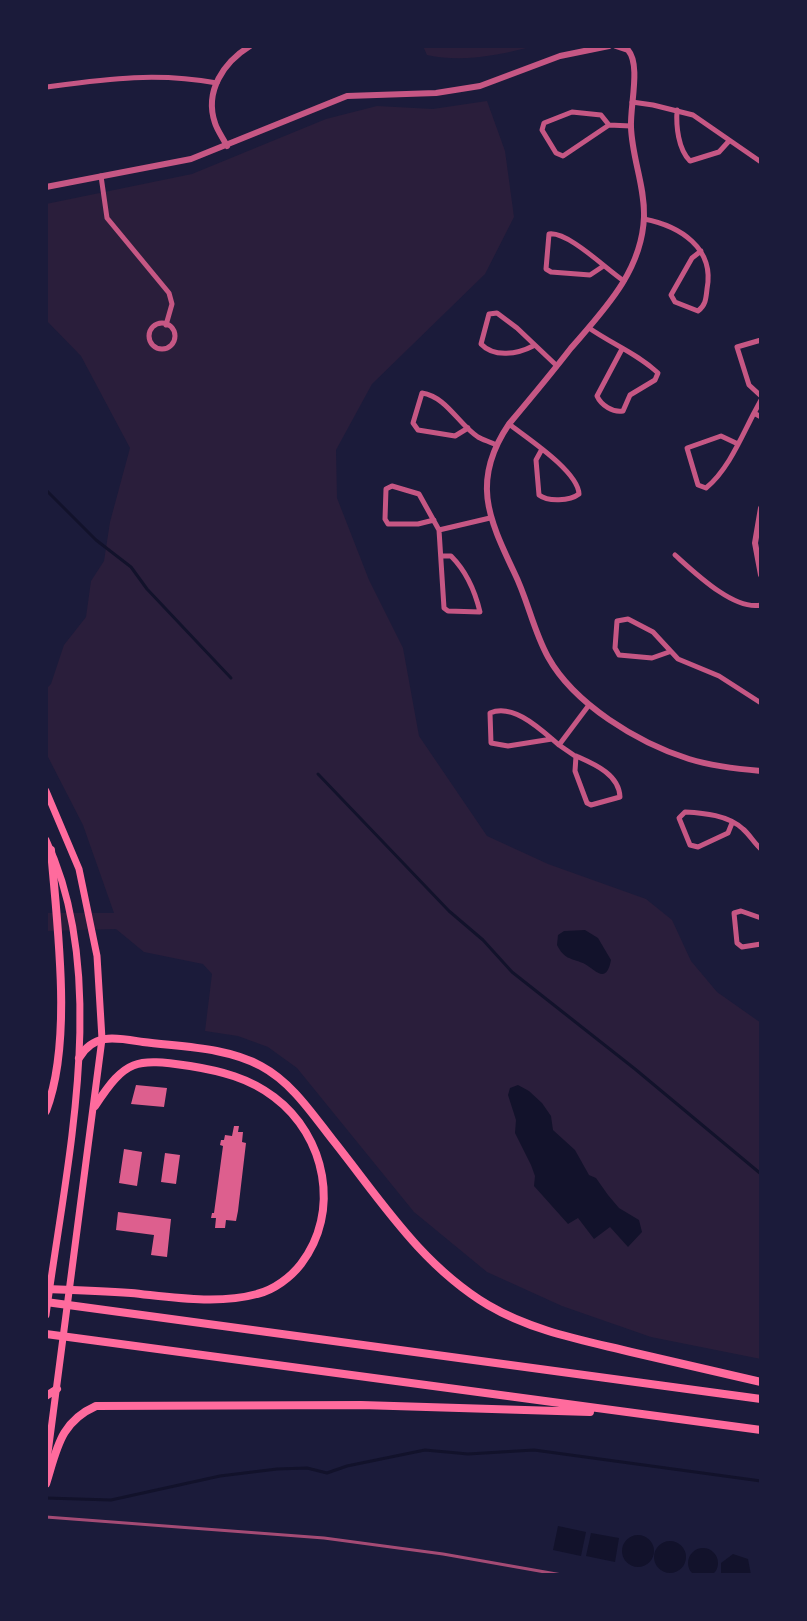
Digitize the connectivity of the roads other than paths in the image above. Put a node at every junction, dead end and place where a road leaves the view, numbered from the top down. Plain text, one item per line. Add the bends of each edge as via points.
1 (250, 46) edge
2 (609, 46) edge
3 (616, 46) edge
4 (217, 83) junction
5 (46, 87) edge
6 (631, 102) junction
7 (677, 110) junction
8 (609, 125) junction
9 (631, 126) junction
10 (729, 141) junction
11 (227, 146) junction
12 (761, 162) edge
13 (101, 176) junction
14 (46, 187) edge
15 (644, 219) junction
16 (701, 251) junction
17 (602, 267) junction
18 (624, 281) junction
19 (166, 325) junction
20 (589, 328) junction
21 (761, 340) edge
22 (533, 346) junction
23 (622, 349) junction
24 (557, 366) junction
25 (761, 398) edge
26 (758, 415) edge
27 (509, 424) junction
28 (468, 428) junction
29 (738, 444) junction
30 (496, 445) junction
31 (542, 449) junction
32 (761, 508) edge
33 (490, 518) junction
34 (434, 520) junction
35 (439, 530) junction
36 (675, 555) dead end
37 (441, 556) junction
38 (761, 575) edge
39 (761, 605) edge
40 (669, 652) junction
41 (761, 703) edge
42 (589, 705) junction
43 (552, 739) junction
44 (559, 745) junction
45 (576, 756) junction
46 (761, 771) edge
47 (46, 791) edge
48 (732, 823) junction
49 (46, 840) edge
50 (761, 849) edge
51 (51, 850) junction
52 (761, 918) edge
53 (75, 937) junction
54 (94, 943) junction
55 (761, 944) edge
56 (102, 1039) junction
57 (79, 1058) junction
58 (95, 1106) junction
59 (46, 1111) edge
60 (46, 1289) edge
61 (46, 1302) edge
62 (46, 1315) edge
63 (46, 1334) edge
64 (761, 1382) edge
65 (57, 1389) junction
66 (46, 1396) edge
67 (761, 1399) edge
68 (635, 1414) junction
69 (761, 1430) edge
70 (51, 1455) edge
71 (46, 1468) edge
72 (46, 1484) edge

1 - 4 street via 226,65
2 - 11 street via 560,56 468,89 347,96
3 - 6 street via 628,50 634,61
4 - 5 street via 149,75
4 - 11 street via 211,102
6 - 7 street
6 - 9 street
7 - 10 street
7 - 10 street via 676,124 690,161 719,152
8 - 8 street via 563,156 542,130 544,123 572,112 601,115
8 - 9 street
9 - 15 street
10 - 12 street
11 - 13 street via 191,159
13 - 14 street
13 - 19 street via 107,218 169,293 172,304
15 - 16 street via 674,228
15 - 18 street
16 - 16 street via 710,277 704,307 698,311 671,295
17 - 17 street via 590,275 546,269 549,234 574,242
17 - 18 street
18 - 20 street
19 - 19 street via 150,332 149,340 158,349 174,339
20 - 23 street
20 - 24 street
21 - 25 street via 737,347 749,385
22 - 22 street via 518,354 487,350 481,344 489,314 497,313
22 - 24 street
23 - 23 street via 658,373 618,412 597,396
24 - 27 street
25 - 26 street
26 - 29 street
27 - 30 street
27 - 31 street
28 - 28 street via 455,436 418,430 413,423 422,393
28 - 30 street
29 - 29 street via 709,486 698,485 687,448 721,436
30 - 33 street via 486,481
31 - 31 street via 578,487 573,499 539,495 536,460
32 - 38 street via 755,543
33 - 35 street
33 - 42 street via 549,660
34 - 34 street via 388,524 386,489 419,494
34 - 35 street
35 - 37 street
36 - 39 street via 728,596
37 - 37 street via 444,608 480,612 460,565 451,556
40 - 40 street via 652,658 619,655 617,621 628,619 653,632
40 - 41 street
42 - 44 street
42 - 46 street via 687,759
43 - 43 street via 508,746 491,743 490,713 500,709 516,714
43 - 44 street
44 - 45 street
45 - 45 street via 575,771 587,803 620,797 601,767
47 - 54 main road via 79,869
48 - 48 street via 728,833 698,847 690,845 679,818 685,812 711,814
48 - 50 street
49 - 51 main road
51 - 53 main road
51 - 59 highway via 60,1003 57,1065
52 - 55 street via 734,913 737,943
53 - 54 main road
53 - 57 main road
54 - 56 main road
56 - 57 highway
56 - 58 main road
56 - 64 highway via 218,1052 261,1066 282,1080 408,1239 489,1305 552,1333
57 - 62 main road
58 - 60 highway via 114,1077 145,1062 209,1069 253,1084 276,1099 307,1135 320,1165 323,1223 313,1249 296,1271 258,1294 190,1299
58 - 65 main road
61 - 67 highway
63 - 68 highway
65 - 66 highway
65 - 70 main road
68 - 69 highway
68 - 70 highway via 361,1405 96,1406 75,1417
70 - 71 main road
70 - 72 highway

